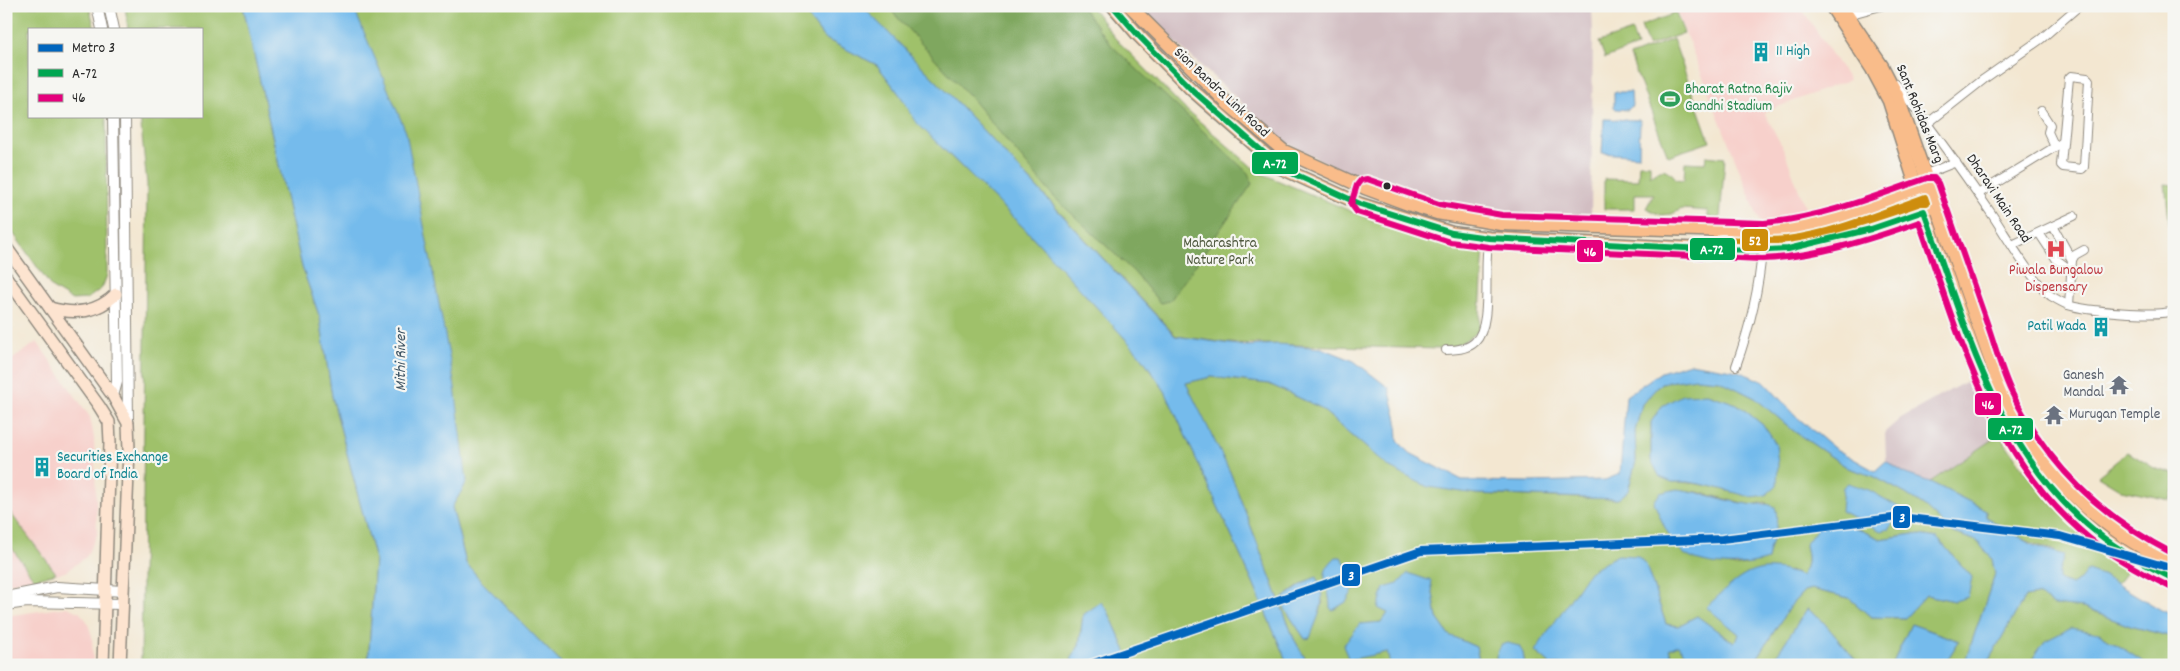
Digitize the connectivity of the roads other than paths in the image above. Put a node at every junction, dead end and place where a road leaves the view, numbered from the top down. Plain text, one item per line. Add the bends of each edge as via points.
1 (97, 6) edge
2 (109, 6) edge
3 (1114, 6) edge
4 (1130, 6) edge
5 (1831, 6) edge
6 (1881, 6) edge
7 (2079, 6) edge
8 (1842, 14) edge
9 (102, 28) edge
10 (114, 28) edge
11 (1882, 66) junction
12 (2042, 111) dead end
13 (114, 118) edge
14 (125, 118) edge
15 (1928, 123) junction
16 (2063, 142) junction
17 (2055, 147) junction
18 (1956, 162) junction
19 (1926, 174) junction
20 (1924, 188) junction
21 (1978, 194) junction
22 (1930, 209) junction
23 (2074, 216) dead end
24 (2053, 226) junction
25 (1641, 228) junction
26 (1683, 230) junction
27 (2039, 233) junction
28 (1490, 238) junction
29 (2012, 245) junction
30 (1640, 246) junction
31 (1683, 248) junction
32 (1762, 250) junction
33 (2084, 250) dead end
34 (8, 251) edge
35 (2072, 260) junction
36 (2072, 271) junction
37 (6, 277) edge
38 (116, 294) junction
39 (2069, 305) junction
40 (50, 308) junction
41 (2174, 311) edge
42 (1446, 350) dead end
43 (1736, 366) dead end
44 (113, 396) junction
45 (128, 423) junction
46 (2121, 543) junction
47 (2174, 564) edge
48 (2174, 579) edge
49 (106, 590) junction
50 (123, 591) junction
51 (6, 596) edge
52 (105, 603) junction
53 (122, 604) junction
54 (6, 605) edge
55 (103, 665) edge
56 (120, 665) edge

1 - 9 street
2 - 10 street
3 - 28 main road, Sion Bandra Link Road via 1138,36 1192,89 1280,168 1360,204 1452,233
4 - 25 main road via 1229,105 1284,151 1365,188 1436,213 1501,224
5 - 8 main road, Sant Rohidas Marg
6 - 8 street
7 - 15 street via 2041,40
8 - 11 main road, Sant Rohidas Marg
8 - 20 main road, Sant Rohidas Marg via 1890,100
11 - 15 street, Dharavi Main Road
11 - 19 main road, Sant Rohidas Marg via 1897,95
12 - 17 street via 2050,125 2048,132
13 - 38 street
14 - 45 street
15 - 18 street, Dharavi Main Road
16 - 16 street via 2069,78 2088,78 2083,169 2062,166
16 - 17 street
17 - 21 street
18 - 19 street
18 - 21 street, Dharavi Main Road
19 - 20 main road, Sant Rohidas Marg
20 - 22 main road
20 - 26 main road via 1839,220 1797,230
21 - 29 street, Dharavi Main Road
22 - 32 main road, Sion Bandra Link Road via 1832,239 1788,249
22 - 46 main road via 2002,393 2017,422 2056,477
23 - 24 street
24 - 27 street
24 - 35 street
25 - 26 main road
25 - 30 main road
26 - 31 main road
27 - 29 street
27 - 36 street via 2057,260
28 - 30 main road, Sion Bandra Link Road
28 - 42 street via 1486,250 1486,320 1482,333 1476,342 1468,346
29 - 39 street, Dharavi Main Road via 2051,296
30 - 31 main road, Sion Bandra Link Road
31 - 32 main road, Sion Bandra Link Road
32 - 43 street via 1754,312
33 - 35 street
34 - 40 main road
35 - 36 street
36 - 39 street
37 - 49 main road via 108,422
38 - 40 main road via 105,305 76,312
38 - 44 street via 117,382
39 - 41 street, Dharavi Main Road via 2142,314
40 - 44 main road
44 - 45 main road
45 - 50 main road
46 - 47 main road
46 - 48 main road
49 - 50 street
49 - 51 street via 57,587
49 - 52 main road
50 - 53 main road
52 - 53 street
52 - 54 street via 27,602
52 - 55 main road
53 - 56 main road

